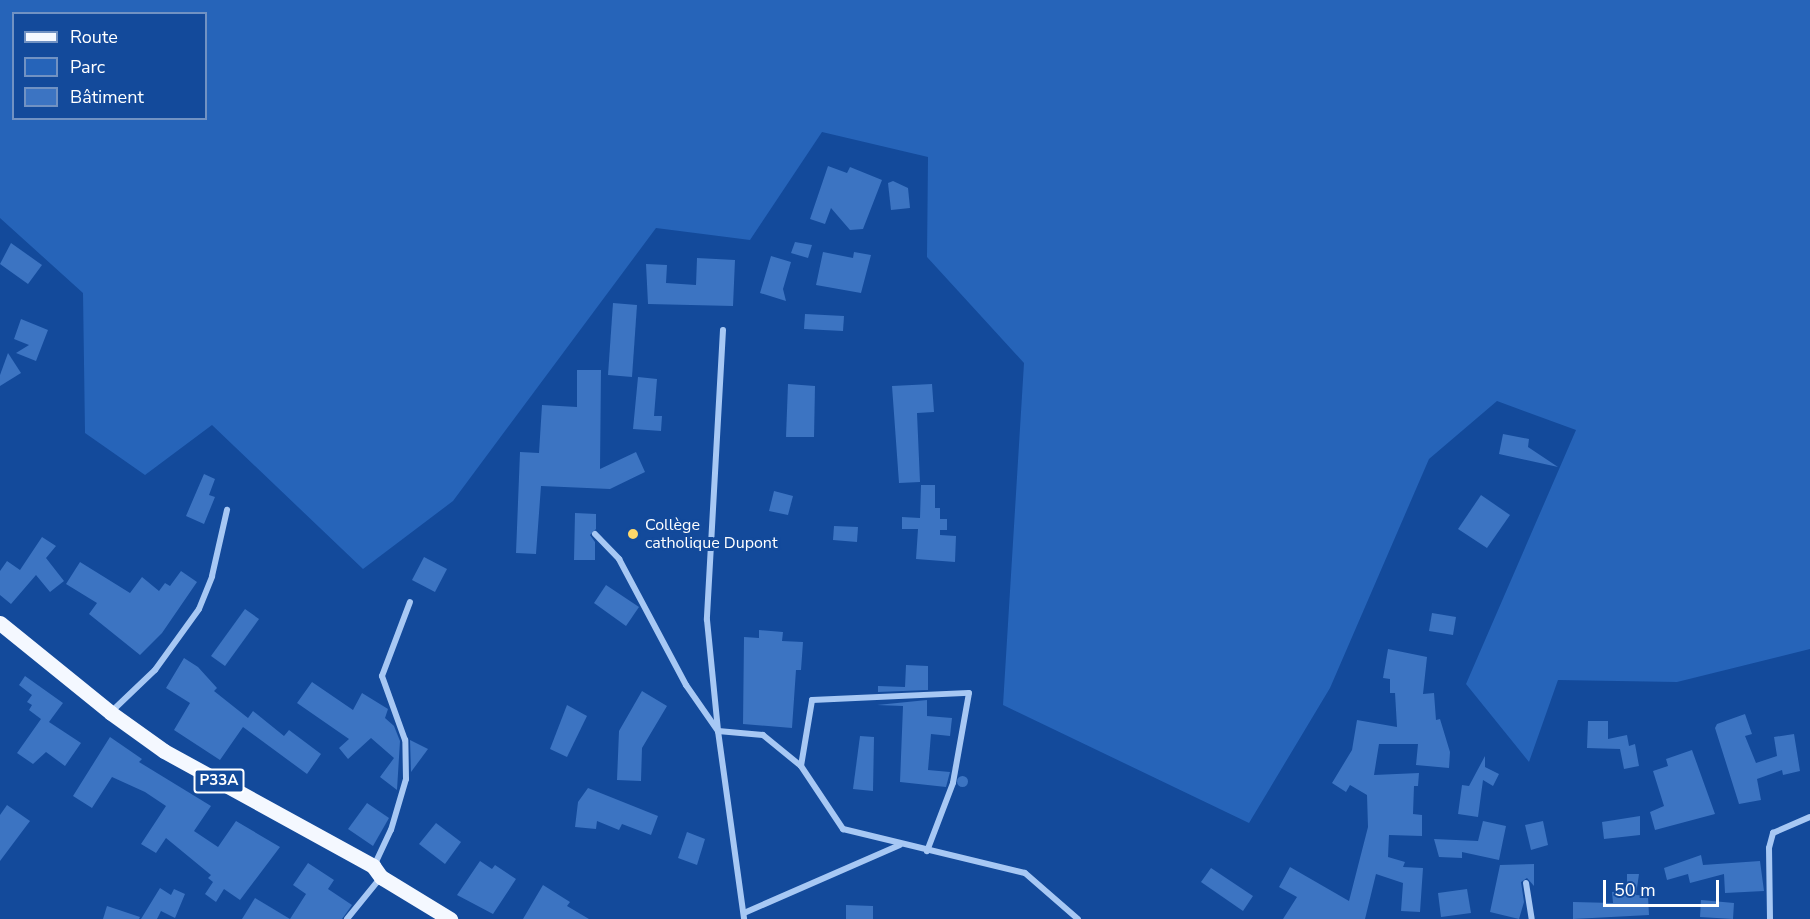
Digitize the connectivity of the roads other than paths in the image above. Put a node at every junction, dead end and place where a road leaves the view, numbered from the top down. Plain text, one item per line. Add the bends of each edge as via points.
1 (723, 330) dead end
2 (226, 510) dead end
3 (596, 534) dead end
4 (410, 602) dead end
5 (0, 623) edge
6 (111, 713) junction
7 (718, 731) junction
8 (801, 766) junction
9 (1810, 817) edge
10 (900, 845) junction
11 (927, 851) junction
12 (377, 872) junction
13 (1526, 883) dead end
14 (744, 916) edge
15 (348, 919) edge
16 (450, 919) edge
17 (1078, 919) edge
18 (1532, 919) edge
19 (1770, 919) edge

1 - 7 street via 707,620
2 - 6 street via 212,576 199,609 155,670
3 - 7 street via 619,559 686,685
4 - 12 street via 382,676 405,740 406,779
5 - 6 main road, P33A
6 - 12 main road, P33A via 164,751
7 - 8 street via 763,735
7 - 14 street
8 - 10 street via 843,829
8 - 11 street via 812,700 969,693 953,783
9 - 19 street via 1773,833 1769,848
10 - 11 street
10 - 14 street
11 - 17 street via 1025,873
12 - 15 street
12 - 16 main road, P33A
13 - 18 street

